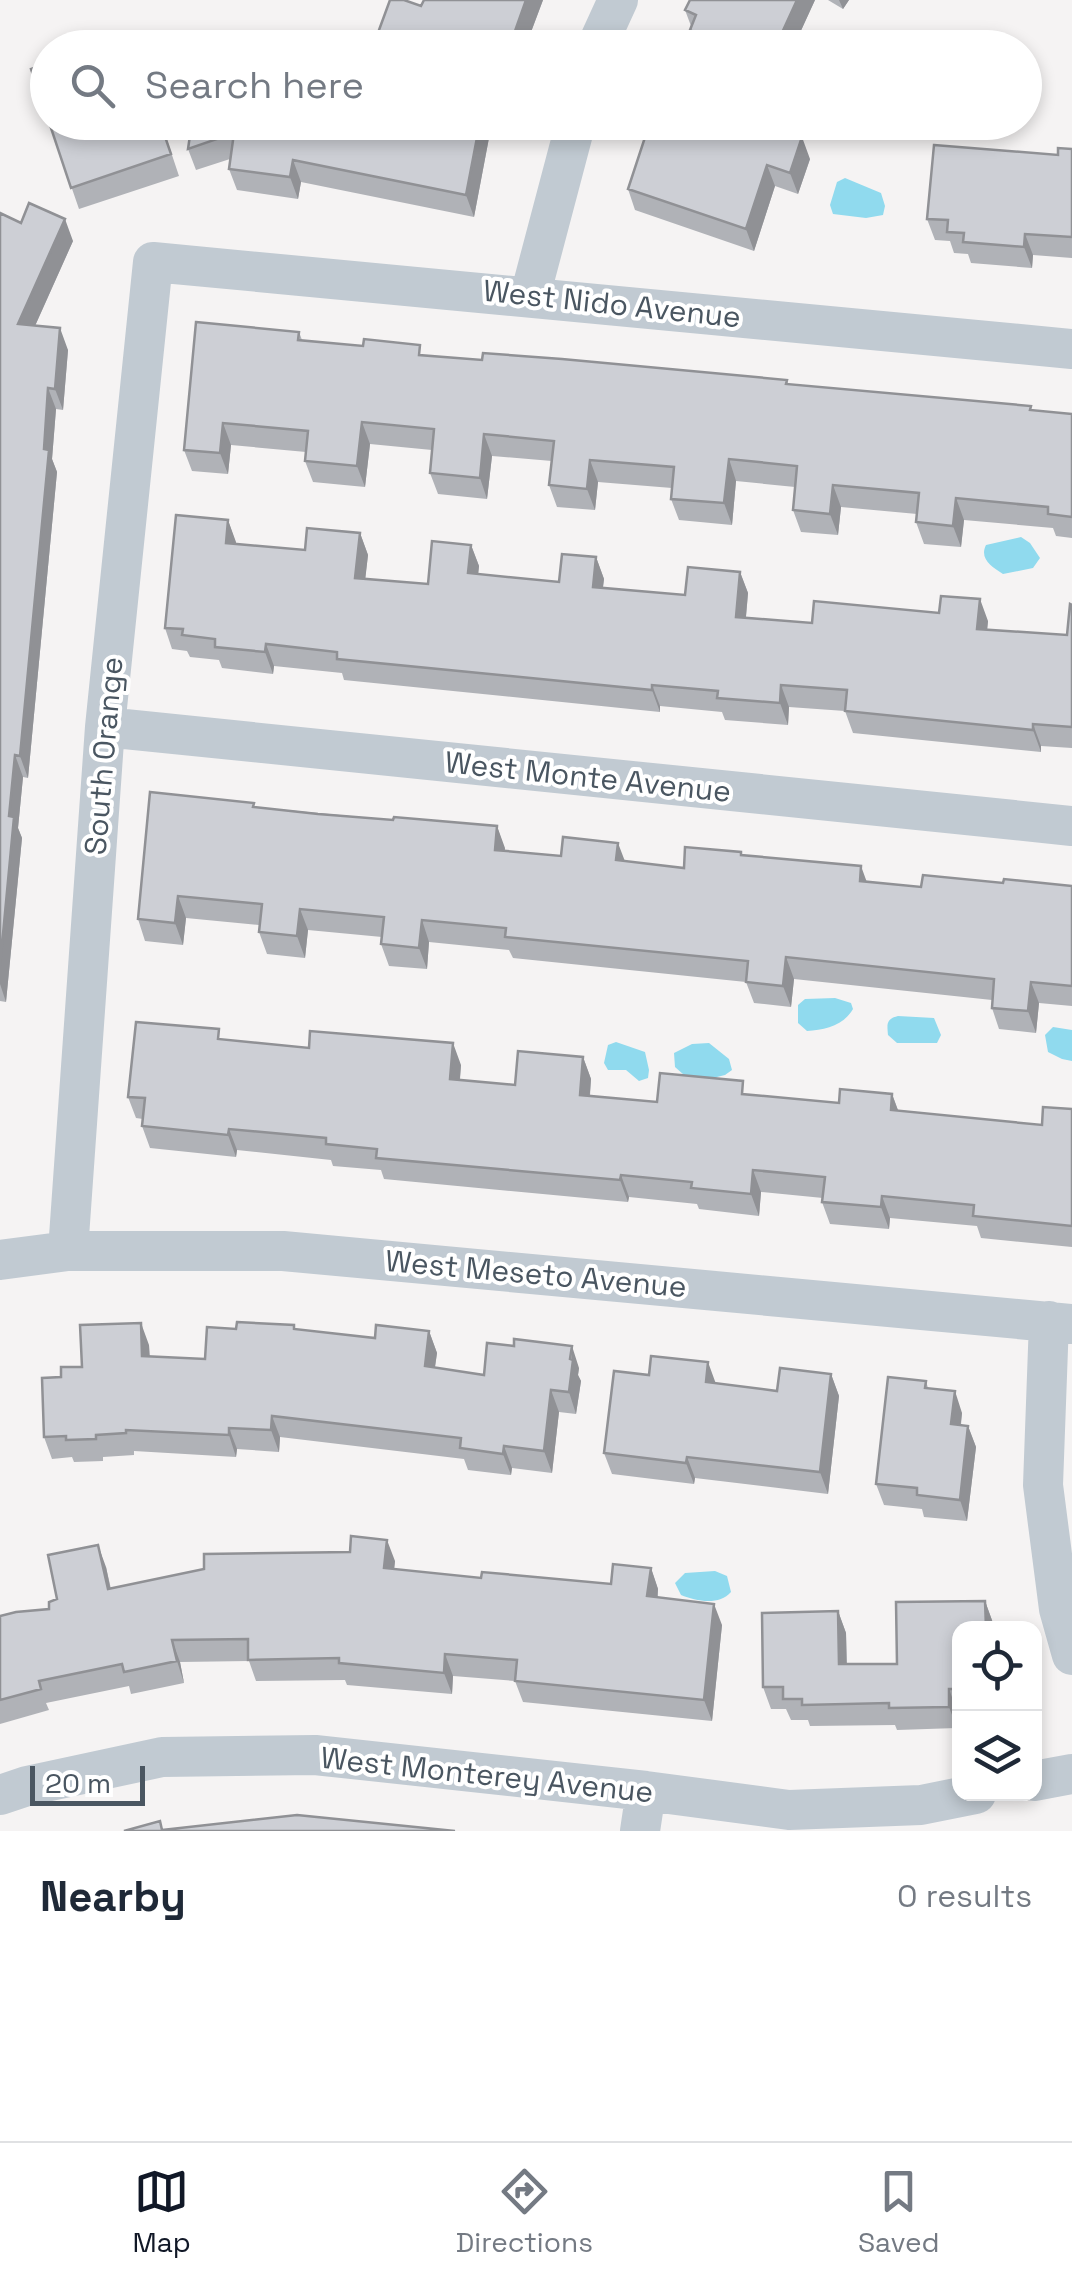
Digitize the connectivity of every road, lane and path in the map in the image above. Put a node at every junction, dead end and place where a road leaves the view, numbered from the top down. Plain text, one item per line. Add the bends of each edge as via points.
1 (618, 0) edge
2 (604, 30) edge
3 (571, 140) edge
4 (152, 262) joint
5 (530, 296) junction
6 (1072, 350) edge
7 (105, 727) junction
8 (1072, 826) edge
9 (68, 1251) junction
10 (0, 1260) edge
11 (1060, 1323) edge
12 (1072, 1656) edge
13 (1072, 1774) edge
14 (1042, 1780) edge
15 (646, 1791) junction
16 (0, 1795) edge
17 (952, 1799) edge
18 (640, 1831) edge

1 - 2 street
3 - 5 street
4 - 5 street, West Nido Avenue
4 - 7 street, South Orange
5 - 6 street, West Nido Avenue
7 - 8 street, West Monte Avenue
7 - 9 street, South Orange
9 - 10 street, West Meseto Avenue
9 - 11 street, West Meseto Avenue via 283,1251
11 - 12 street via 1043,1485
13 - 14 street
15 - 16 street, West Monterey Avenue via 296,1756 162,1757
15 - 17 street, West Monterey Avenue via 789,1810
15 - 18 street

